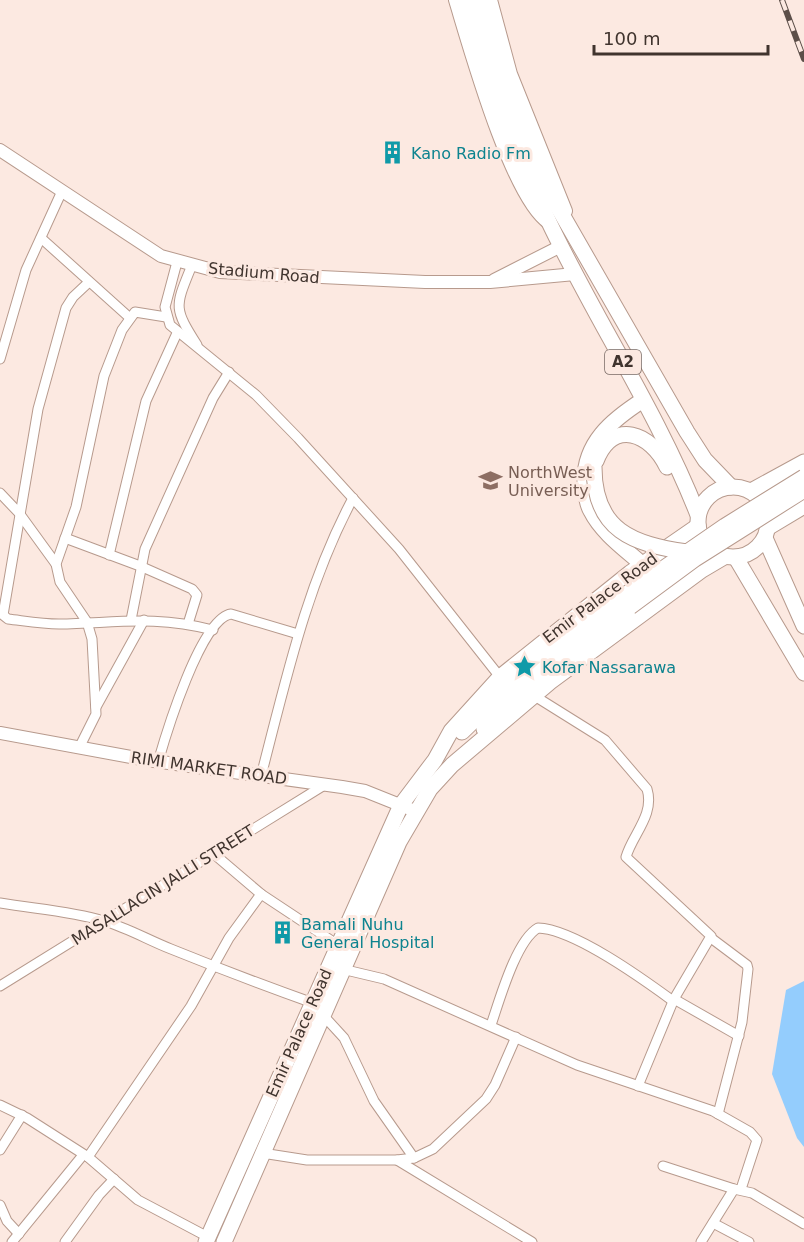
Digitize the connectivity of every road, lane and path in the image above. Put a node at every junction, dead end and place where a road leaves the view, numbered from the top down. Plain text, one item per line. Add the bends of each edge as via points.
1 (456, 0) edge
2 (465, 0) edge
3 (478, 0) edge
4 (490, 0) edge
5 (509, 111) junction
6 (0, 150) edge
7 (62, 191) junction
8 (550, 212) junction
9 (568, 222) junction
10 (40, 238) junction
11 (561, 246) junction
12 (177, 262) junction
13 (192, 265) junction
14 (575, 274) junction
15 (89, 282) junction
16 (490, 282) junction
17 (166, 317) junction
18 (130, 318) junction
19 (177, 333) junction
20 (200, 350) junction
21 (0, 359) edge
22 (229, 372) junction
23 (643, 400) junction
24 (804, 462) edge
25 (804, 477) edge
26 (731, 487) junction
27 (804, 490) edge
28 (751, 491) junction
29 (0, 493) edge
30 (353, 498) junction
31 (692, 498) junction
32 (804, 506) edge
33 (19, 513) junction
34 (698, 521) junction
35 (767, 532) junction
36 (65, 538) junction
37 (687, 552) junction
38 (109, 555) junction
39 (730, 557) junction
40 (56, 564) junction
41 (643, 565) junction
42 (141, 566) junction
43 (784, 582) junction
44 (804, 594) edge
45 (626, 602) junction
46 (131, 620) junction
47 (144, 620) junction
48 (87, 622) junction
49 (188, 624) junction
50 (804, 626) edge
51 (213, 630) junction
52 (298, 634) junction
53 (804, 673) edge
54 (500, 677) junction
55 (533, 695) junction
56 (96, 707) junction
57 (0, 733) edge
58 (79, 748) junction
59 (435, 760) junction
60 (158, 762) junction
61 (452, 765) junction
62 (261, 776) junction
63 (326, 784) junction
64 (400, 805) junction
65 (415, 811) junction
66 (214, 854) junction
67 (261, 894) junction
68 (0, 903) edge
69 (103, 921) junction
70 (711, 938) junction
71 (338, 945) junction
72 (213, 966) junction
73 (342, 969) junction
74 (0, 986) edge
75 (674, 1000) junction
76 (317, 1009) junction
77 (491, 1025) junction
78 (739, 1036) junction
79 (516, 1037) junction
80 (638, 1086) junction
81 (0, 1105) edge
82 (718, 1114) junction
83 (22, 1115) junction
84 (0, 1150) edge
85 (262, 1153) junction
86 (86, 1156) junction
87 (414, 1158) junction
88 (397, 1160) junction
89 (663, 1166) dead end
90 (114, 1179) junction
91 (737, 1189) junction
92 (0, 1205) edge
93 (713, 1223) junction
94 (804, 1224) edge
95 (19, 1234) junction
96 (207, 1240) edge
97 (526, 1241) edge
98 (12, 1242) edge
99 (65, 1242) edge
100 (224, 1242) edge
101 (700, 1242) edge
102 (749, 1242) edge

1 - 8 main road, A2 via 478,76 528,198 536,212
2 - 5 main road, A2
3 - 5 main road, A2
4 - 9 main road, A2 via 510,74
5 - 8 main road, A2
6 - 7 street, Stadium Road
7 - 10 street
7 - 12 street, Stadium Road via 146,248
8 - 9 main road, A2
8 - 11 main road, A2
9 - 26 main road, A2 via 687,432 705,460
10 - 15 street
10 - 21 street via 18,292
11 - 14 main road, A2
11 - 16 street, Stadium Road
12 - 13 street, Stadium Road
12 - 17 street
13 - 16 street, Stadium Road via 220,272 403,282
13 - 20 street via 178,304 182,323
14 - 16 street, Stadium Road
14 - 23 main road, A2
15 - 18 street
15 - 33 street via 73,297 61,324 38,410
17 - 18 street via 140,311
17 - 19 street
18 - 36 street via 104,376 76,507
19 - 20 street
19 - 38 street via 146,401
20 - 22 street
22 - 30 street via 256,395
22 - 42 street via 157,519
23 - 31 main road, A2
23 - 41 main road via 601,433 588,460 585,478 589,509
24 - 28 main road
25 - 37 main road, bridge
26 - 28 main road
26 - 34 main road via 710,495
27 - 45 main road, bridge
28 - 35 main road via 768,513
29 - 33 street
30 - 52 street via 323,556
30 - 54 street via 399,549
31 - 34 main road, A2
31 - 37 main road, bridge via 672,477 654,445 642,437 621,434 611,440 594,467 597,499 617,529 650,546
32 - 35 main road
33 - 40 street
33 - 48 street via 3,615 8,619 58,624
34 - 39 main road, A2 via 706,545
34 - 41 main road, Emir Palace Road
35 - 39 main road via 753,552
35 - 43 main road
36 - 38 street
36 - 40 street
37 - 45 main road, bridge
38 - 42 street
39 - 53 main road
39 - 55 main road, Emir Palace Road via 695,575
40 - 48 street via 60,582
41 - 54 main road, Emir Palace Road
42 - 46 street
42 - 49 street via 196,592
43 - 44 main road
43 - 50 main road
45 - 59 main road via 520,675
45 - 61 main road via 501,710
46 - 47 street
46 - 48 street
47 - 49 street
47 - 56 street
48 - 56 street via 92,639
49 - 51 street
51 - 52 street via 224,616 231,614
51 - 60 street via 182,685
52 - 62 street
54 - 59 main road, Emir Palace Road via 451,731
55 - 61 main road, Emir Palace Road
55 - 70 street via 605,740 647,789 645,820 626,857
56 - 58 street
57 - 58 street, RIMI MARKET ROAD
58 - 60 street, RIMI MARKET ROAD
59 - 64 main road, Emir Palace Road
60 - 62 street, RIMI MARKET ROAD
61 - 65 main road, Emir Palace Road
62 - 63 street, RIMI MARKET ROAD
63 - 64 street, RIMI MARKET ROAD via 365,791
63 - 66 street, MASALLACIN JALLI STREET
64 - 65 street, RIMI MARKET ROAD
64 - 71 main road, Emir Palace Road
65 - 73 main road, Emir Palace Road
66 - 67 street
66 - 69 street, MASALLACIN JALLI STREET
67 - 71 street
67 - 72 street
68 - 69 street
69 - 72 street
69 - 74 street, MASALLACIN JALLI STREET
70 - 75 street
70 - 78 street via 748,967
71 - 76 main road, Emir Palace Road
72 - 76 street
72 - 86 street via 191,1006
73 - 76 main road, Emir Palace Road
73 - 77 street via 384,979
75 - 77 street via 600,952 538,928 530,934 509,970
75 - 78 street
75 - 80 street
76 - 85 main road, Emir Palace Road
76 - 87 street via 344,1038 374,1101
76 - 96 main road, Emir Palace Road
77 - 79 street
78 - 82 street
79 - 80 street via 587,1069
79 - 87 street via 486,1099 432,1149
80 - 82 street
81 - 83 street
82 - 91 street via 757,1140
83 - 84 street
83 - 86 street
85 - 88 street via 307,1160
85 - 100 main road, Emir Palace Road
86 - 90 street
86 - 95 street
87 - 88 street
88 - 97 street
89 - 91 street
90 - 96 street via 138,1200
90 - 99 street
91 - 93 street
91 - 94 street
92 - 95 street
93 - 101 street
93 - 102 street
95 - 98 street

